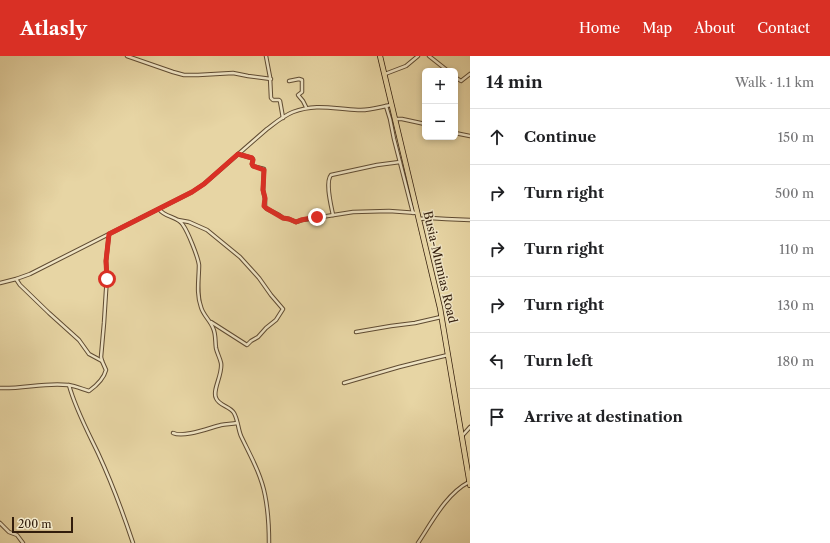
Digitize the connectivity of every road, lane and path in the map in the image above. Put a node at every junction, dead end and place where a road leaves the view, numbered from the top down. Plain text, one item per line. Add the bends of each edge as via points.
1 (127, 56) edge
2 (266, 56) edge
3 (380, 56) edge
4 (418, 56) edge
5 (429, 56) edge
6 (444, 68) edge
7 (384, 74) junction
8 (470, 74) edge
9 (271, 79) junction
10 (458, 79) edge
11 (289, 81) dead end
12 (391, 105) junction
13 (386, 106) junction
14 (306, 108) dead end
15 (283, 118) junction
16 (395, 119) junction
17 (422, 123) edge
18 (458, 134) edge
19 (470, 136) edge
20 (397, 139) junction
21 (238, 154) junction
22 (400, 162) junction
23 (159, 209) junction
24 (415, 213) junction
25 (333, 214) junction
26 (419, 219) junction
27 (178, 220) junction
28 (470, 220) edge
29 (109, 234) junction
30 (16, 280) junction
31 (0, 283) edge
32 (441, 317) junction
33 (210, 322) junction
34 (356, 332) dead end
35 (448, 354) junction
36 (102, 361) junction
37 (344, 383) dead end
38 (69, 385) junction
39 (0, 388) edge
40 (237, 423) junction
41 (470, 427) edge
42 (173, 433) dead end
43 (462, 436) junction
44 (470, 484) edge
45 (0, 524) edge
46 (23, 543) edge
47 (133, 543) edge
48 (269, 543) edge
49 (418, 543) edge

1 - 9 street via 184,75 233,73
2 - 9 street
3 - 7 highway, Busia-Mumias Road
4 - 7 street via 406,66
5 - 6 street
7 - 12 highway, Busia-Mumias Road
8 - 10 street via 461,81
9 - 15 street via 271,98 280,102
11 - 14 street via 302,80 302,92 298,94
12 - 13 street
12 - 16 highway, Busia-Mumias Road
13 - 15 street via 363,110 306,108
13 - 20 street
15 - 21 street
16 - 17 street
16 - 20 highway, Busia-Mumias Road
18 - 19 street
20 - 22 street
20 - 24 highway, Busia-Mumias Road
21 - 23 street via 198,188
21 - 25 street via 252,158 253,166 264,170 264,206 267,209 296,222
22 - 24 street
22 - 25 street via 330,175 329,193
23 - 27 street
23 - 29 street
24 - 25 street via 355,211
24 - 26 highway, Busia-Mumias Road
26 - 28 street
26 - 32 highway, Busia-Mumias Road
27 - 33 street via 186,230 198,260 200,305
27 - 33 street via 208,231 240,257 282,309 276,320 247,345
29 - 30 street
29 - 36 street
30 - 31 street
30 - 36 street via 79,340 89,354
32 - 34 street
32 - 35 highway, Busia-Mumias Road
33 - 40 street via 215,331 221,366 215,397 218,402 233,411
35 - 37 street
35 - 43 highway, Busia-Mumias Road
36 - 38 street via 106,372 90,391
38 - 39 street
38 - 47 street
40 - 42 street via 187,434
40 - 48 street via 264,490
41 - 43 street
43 - 44 highway, Busia-Mumias Road
44 - 49 street via 459,489 438,511
45 - 46 street via 17,535

